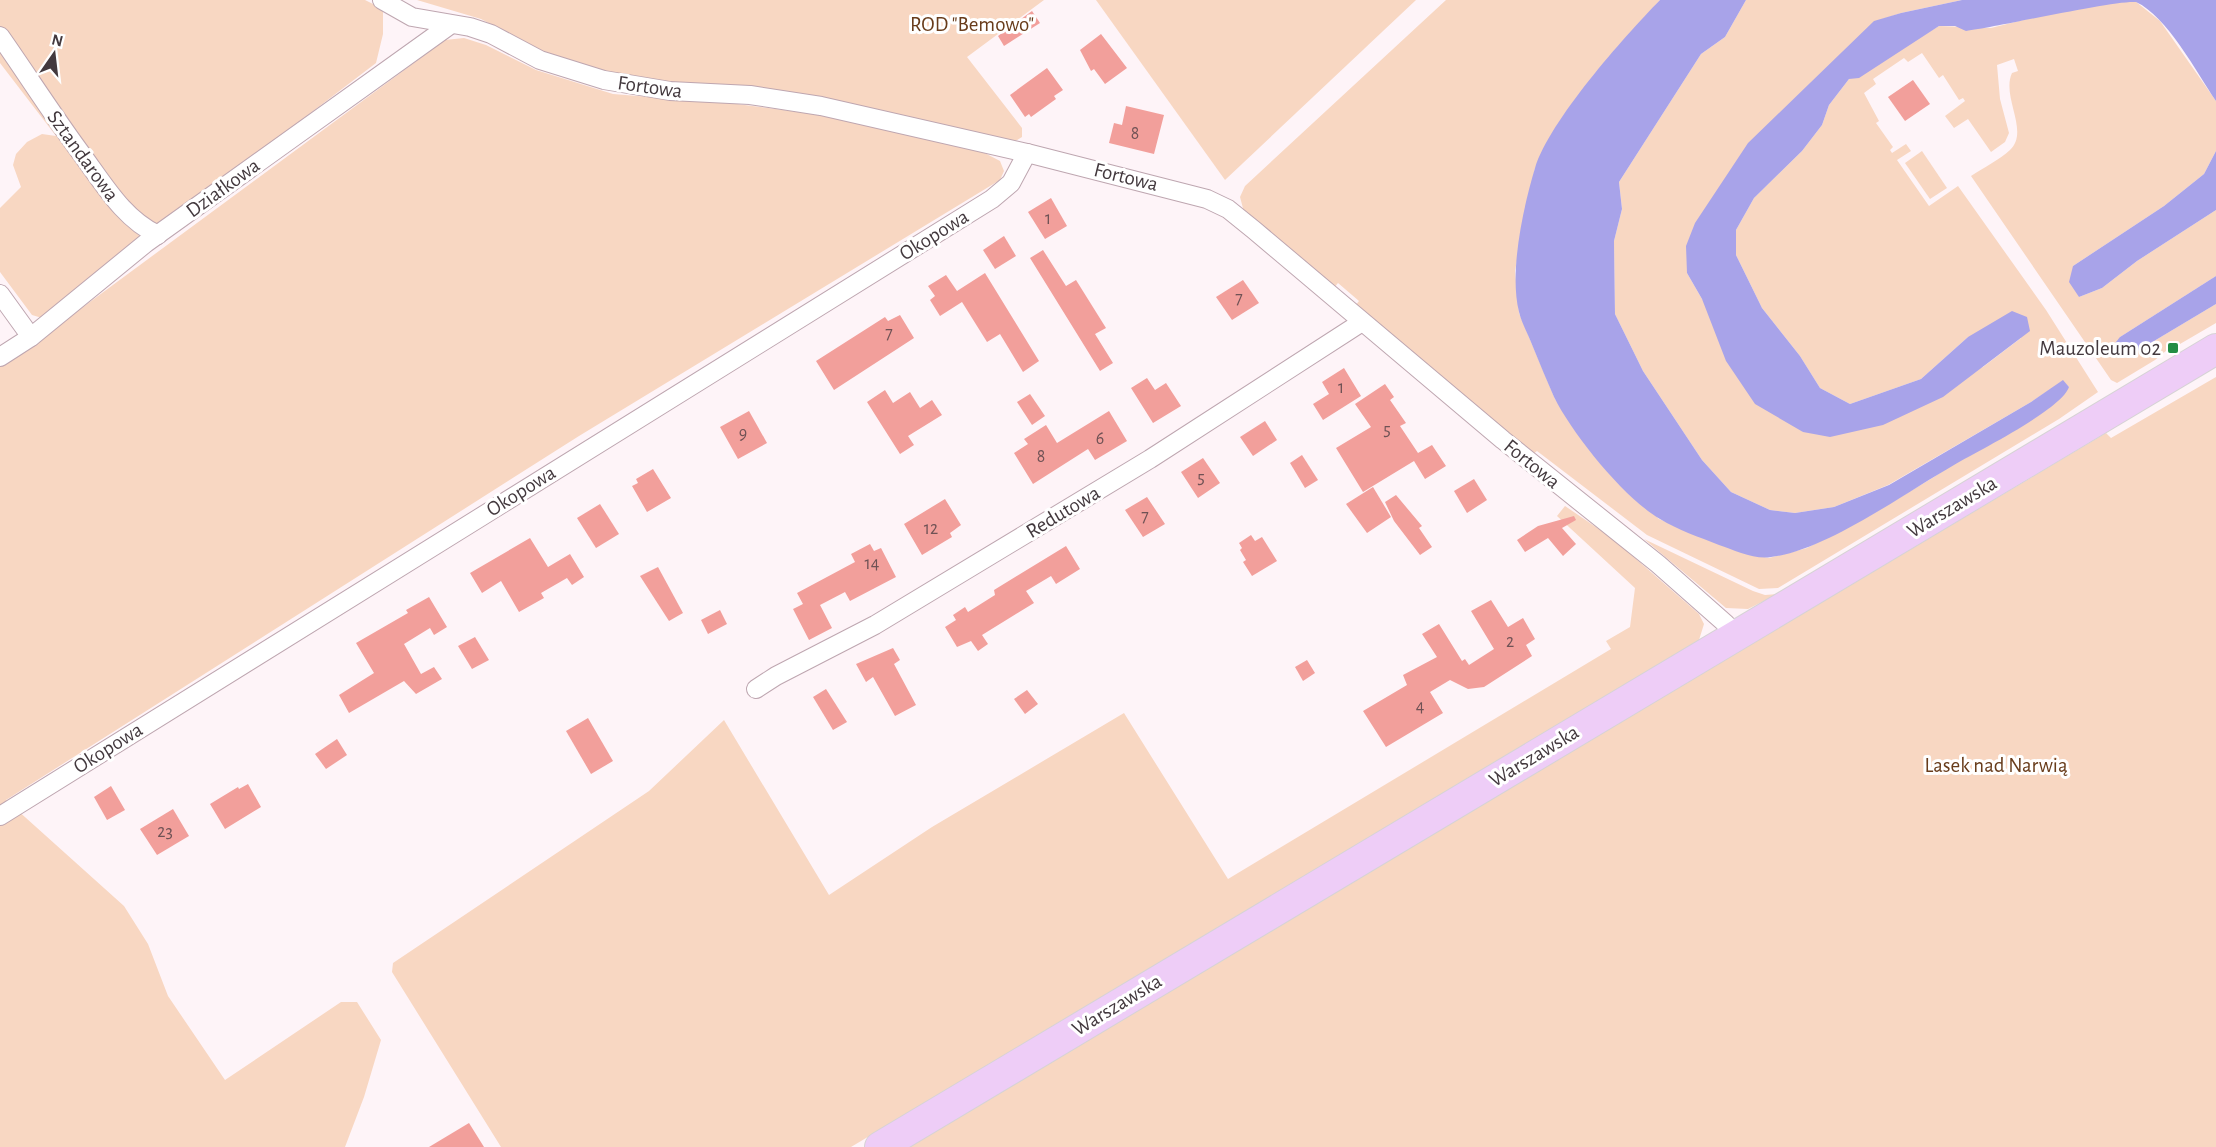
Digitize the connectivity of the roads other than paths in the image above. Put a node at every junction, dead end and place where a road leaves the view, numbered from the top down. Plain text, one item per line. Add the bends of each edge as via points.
1 (381, 0) edge
2 (450, 25) junction
3 (0, 36) edge
4 (1027, 153) junction
5 (158, 235) junction
6 (0, 294) edge
7 (1362, 322) junction
8 (31, 337) junction
9 (2216, 349) edge
10 (0, 357) edge
11 (2203, 361) edge
12 (1736, 636) junction
13 (756, 689) dead end
14 (0, 816) edge
15 (880, 1147) edge

1 - 2 street, Fortowa via 412,16
2 - 4 street, Fortowa via 491,34 540,60 613,82 670,91 782,99
2 - 5 street, Działkowa
3 - 5 street, Sztandarowa via 115,200 139,225
4 - 7 street, Fortowa via 1219,204
4 - 14 street, Okopowa via 1011,183 992,199
5 - 8 street, Działkowa
6 - 8 street
7 - 12 street, Fortowa via 1658,564
7 - 13 street, Redutowa via 1150,459 875,625
8 - 10 street, Działkowa
9 - 11 main road, Warszawska
11 - 12 main road, Warszawska
12 - 15 main road, Warszawska

